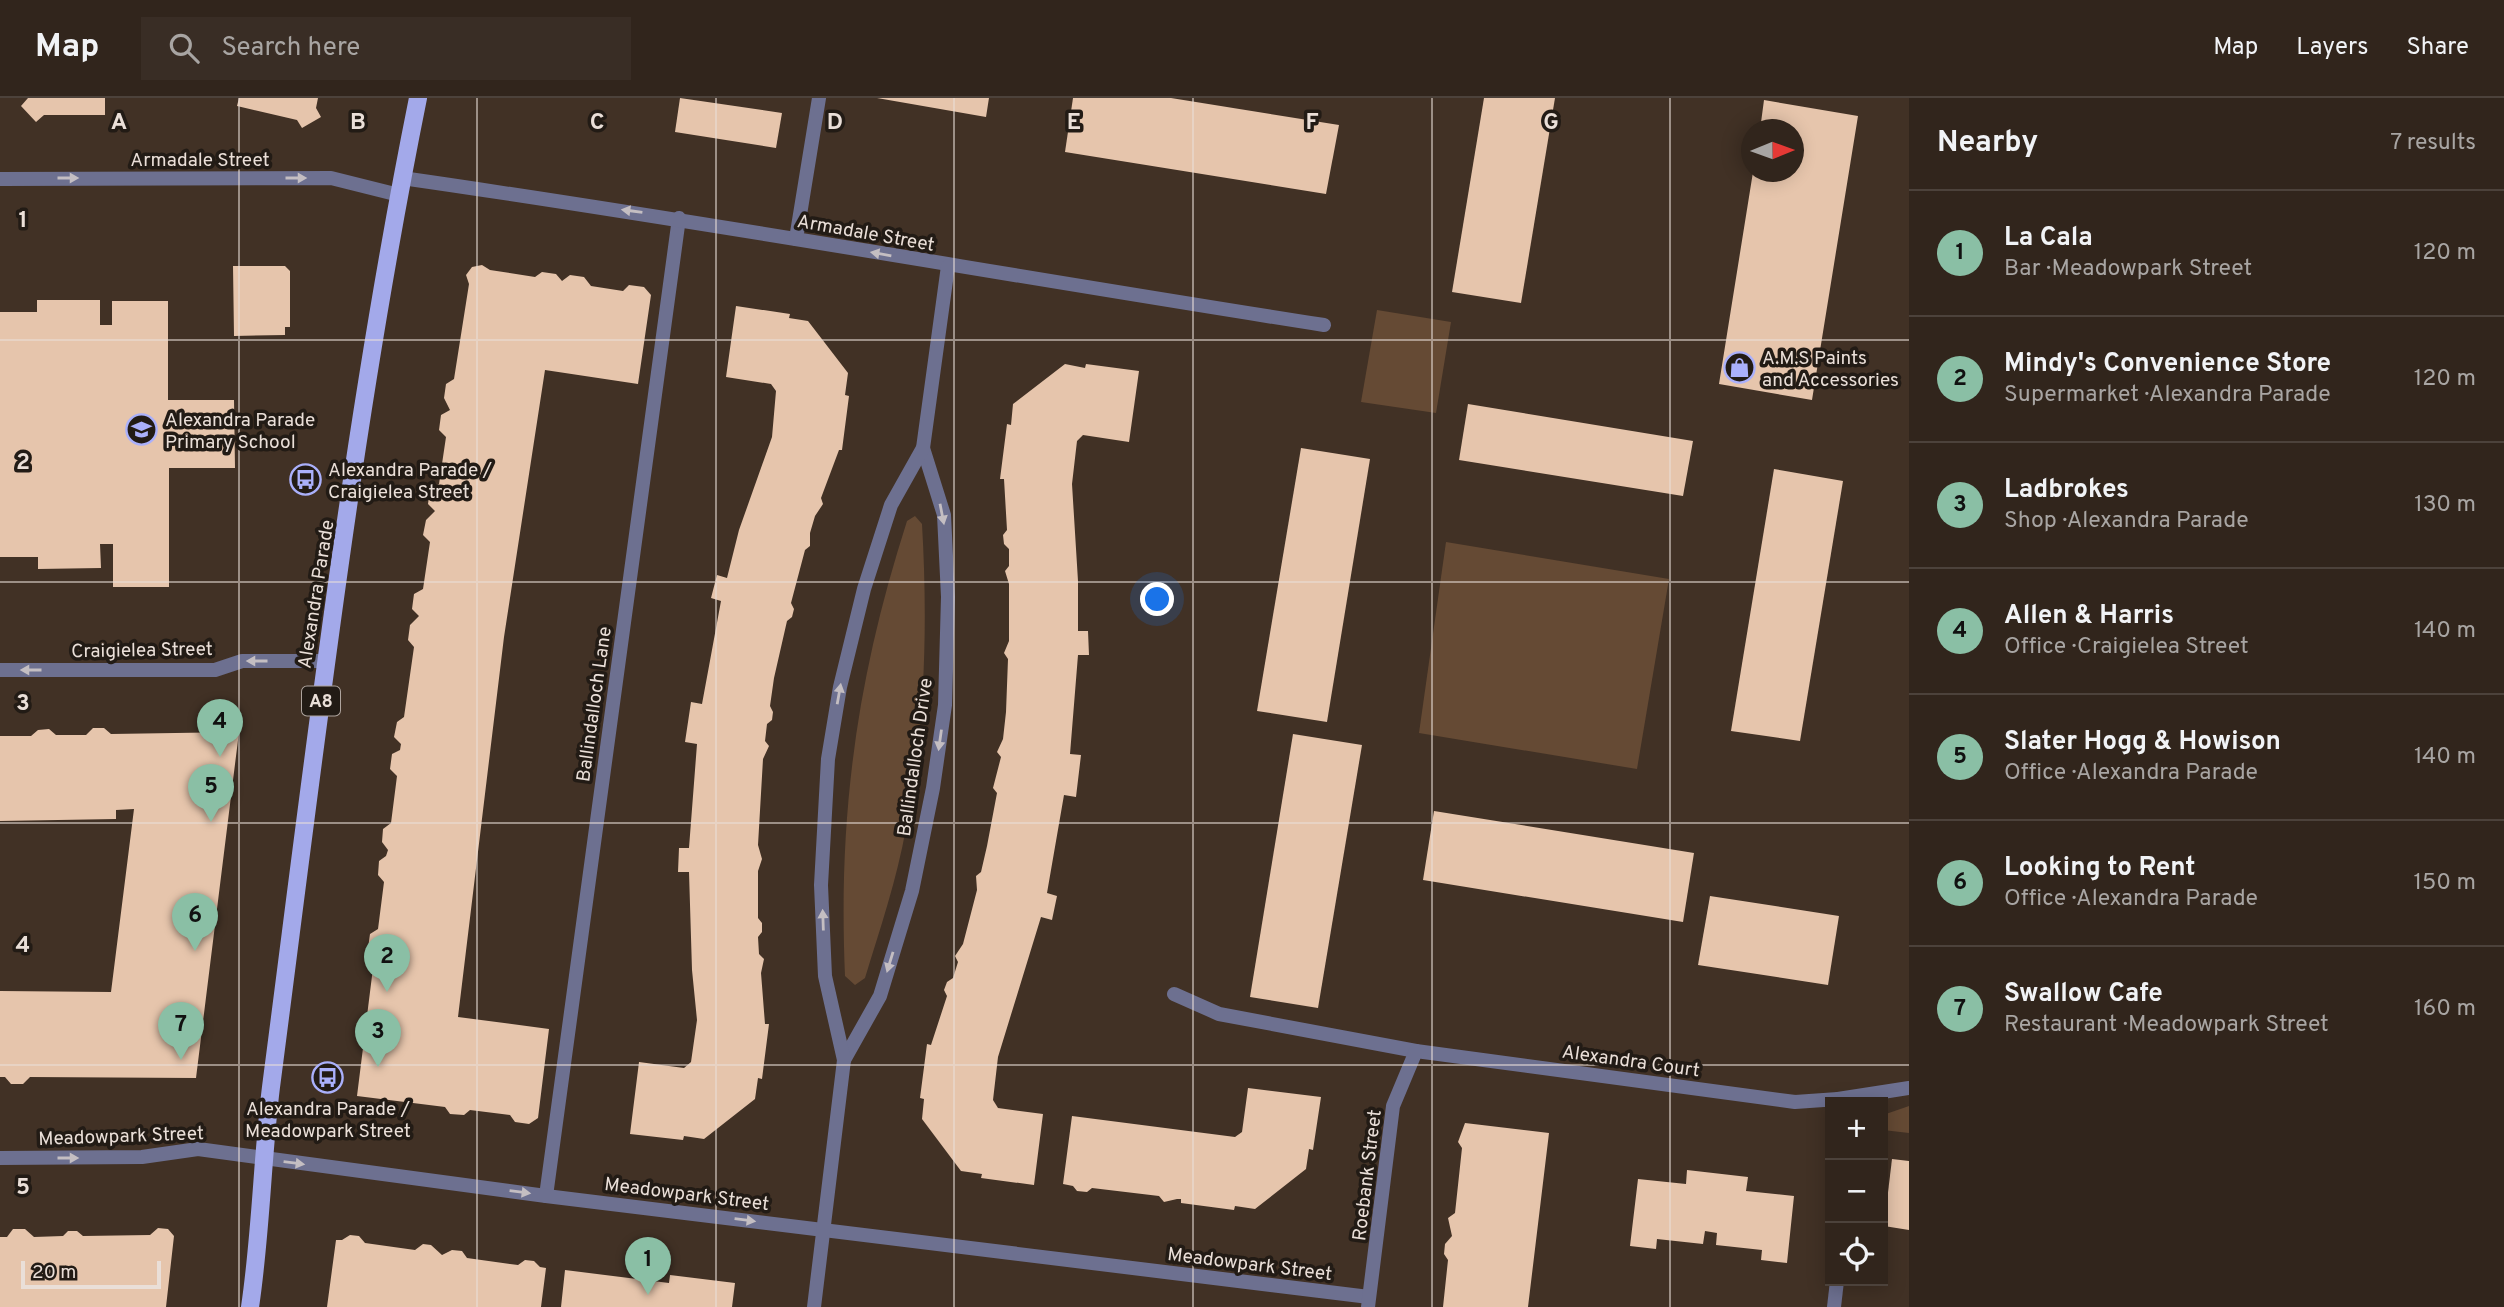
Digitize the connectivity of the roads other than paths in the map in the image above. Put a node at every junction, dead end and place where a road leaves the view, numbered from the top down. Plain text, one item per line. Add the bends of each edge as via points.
1 (418, 98) edge
2 (819, 98) edge
3 (0, 178) edge
4 (400, 186) junction
5 (679, 218) junction
6 (796, 239) junction
7 (948, 266) junction
8 (1324, 325) dead end
9 (923, 448) junction
10 (326, 661) junction
11 (0, 670) edge
12 (1174, 994) dead end
13 (1416, 1051) junction
14 (844, 1060) junction
15 (1909, 1088) edge
16 (1860, 1097) edge
17 (1825, 1101) edge
18 (0, 1158) edge
19 (262, 1158) junction
20 (546, 1196) junction
21 (824, 1229) junction
22 (1836, 1286) edge
23 (1369, 1302) edge
24 (250, 1307) edge
25 (814, 1307) edge
26 (1834, 1307) edge

1 - 4 main road, Alexandra Parade / A8
2 - 6 street
3 -> 4 street, Armadale Street via 331,178
5 -> 4 street, Armadale Street
4 - 10 main road, Alexandra Parade / A8
5 - 6 street, Armadale Street
5 - 20 street, Ballindalloch Lane
7 -> 6 street, Armadale Street
7 - 8 street, Armadale Street
7 - 9 street, Ballindalloch Drive
14 -> 9 street, Ballindalloch Drive via 825,976 821,885 828,760 863,589 891,505
9 -> 14 street, Ballindalloch Drive via 944,515 948,597 945,705 912,891 880,996
10 -> 11 street, Craigielea Street via 242,661 215,670
10 - 19 main road, Alexandra Parade / A8
12 - 13 street, Alexandra Court via 1219,1014
13 - 17 street, Alexandra Court via 1796,1101
13 - 23 street, Roebank Street via 1393,1105
14 - 21 street, Ballindalloch Drive
15 - 16 street, Alexandra Court
18 -> 19 street, Meadowpark Street via 142,1157 198,1149
19 -> 20 street, Meadowpark Street
19 - 24 main road, Alexandra Parade / A8
20 -> 21 street, Meadowpark Street
21 - 23 street, Meadowpark Street
21 - 25 street, Ballindalloch Drive
22 - 26 street

